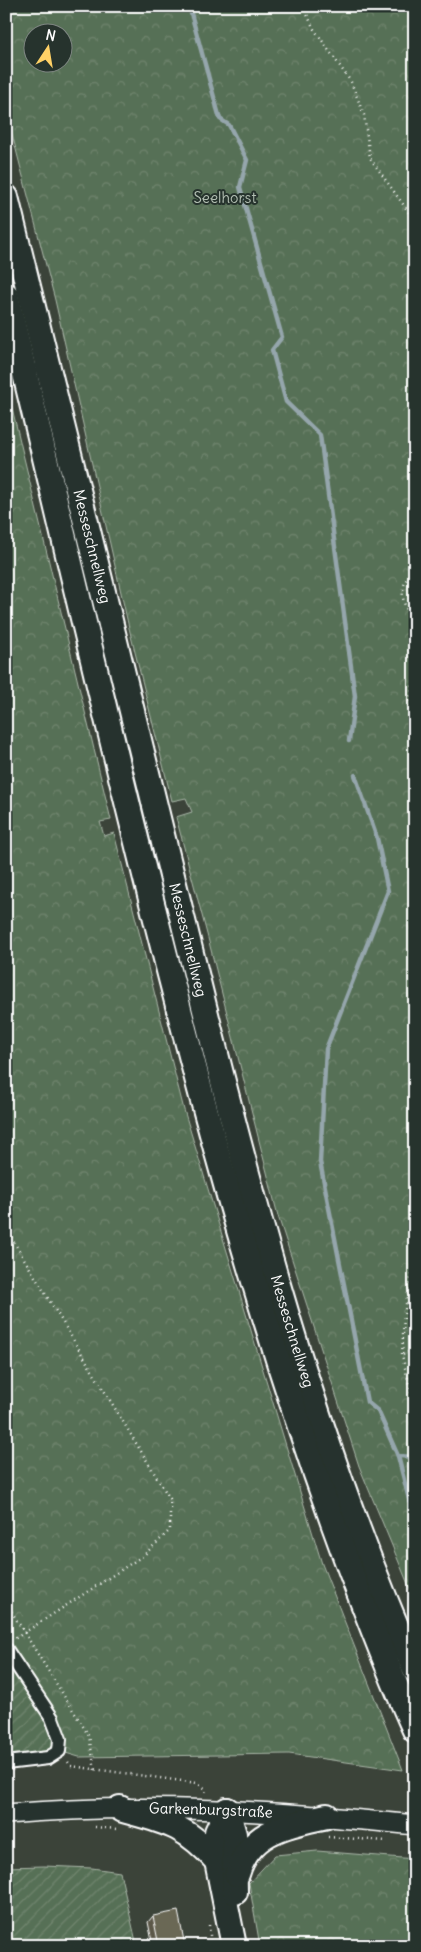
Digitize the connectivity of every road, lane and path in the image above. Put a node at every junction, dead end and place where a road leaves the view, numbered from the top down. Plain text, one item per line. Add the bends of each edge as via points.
1 (303, 6) edge
2 (6, 197) edge
3 (415, 221) edge
4 (6, 295) edge
5 (415, 567) edge
6 (415, 630) edge
7 (415, 676) edge
8 (415, 721) edge
9 (415, 813) edge
10 (415, 825) edge
11 (6, 1229) edge
12 (415, 1254) edge
13 (415, 1348) edge
14 (402, 1355) junction
15 (415, 1410) edge
16 (6, 1603) edge
17 (24, 1634) junction
18 (6, 1644) edge
19 (6, 1649) edge
20 (415, 1670) edge
21 (415, 1730) edge
22 (59, 1751) junction
23 (6, 1763) edge
24 (95, 1770) junction
25 (205, 1792) dead end
26 (120, 1808) junction
27 (227, 1810) junction
28 (6, 1814) edge
29 (415, 1825) edge
30 (326, 1826) junction
31 (388, 1841) dead end
32 (217, 1861) junction
33 (234, 1885) junction
34 (234, 1946) edge
35 (242, 1946) edge

1 - 3 path via 314,29 351,82 364,115 370,158
2 - 20 highway, Messeschnellweg via 214,1051 255,1203 292,1335 339,1475 369,1559
4 - 21 highway, Messeschnellweg via 138,847 229,1198 270,1340 317,1478 374,1632
5 - 6 path via 406,578 401,593
7 - 8 path via 408,705
9 - 10 path
11 - 17 path via 170,1499 170,1530 144,1555
12 - 14 path via 404,1315
13 - 14 path
14 - 15 path
16 - 17 path
17 - 18 path
17 - 24 path via 89,1736
19 - 22 street via 52,1718 60,1738
22 - 23 street via 48,1758
22 - 24 path via 71,1766
24 - 25 path via 196,1784 206,1789
26 - 27 main road, Garkenburgstraße
26 - 28 main road, Garkenburgstraße
26 - 32 highway via 180,1828
27 - 30 main road, Garkenburgstraße
27 - 32 highway via 217,1832
27 - 33 highway via 234,1834
29 - 30 main road, Garkenburgstraße
30 - 31 path
30 - 33 highway via 294,1823 268,1833 254,1843 243,1859
32 - 34 highway
33 - 35 highway

